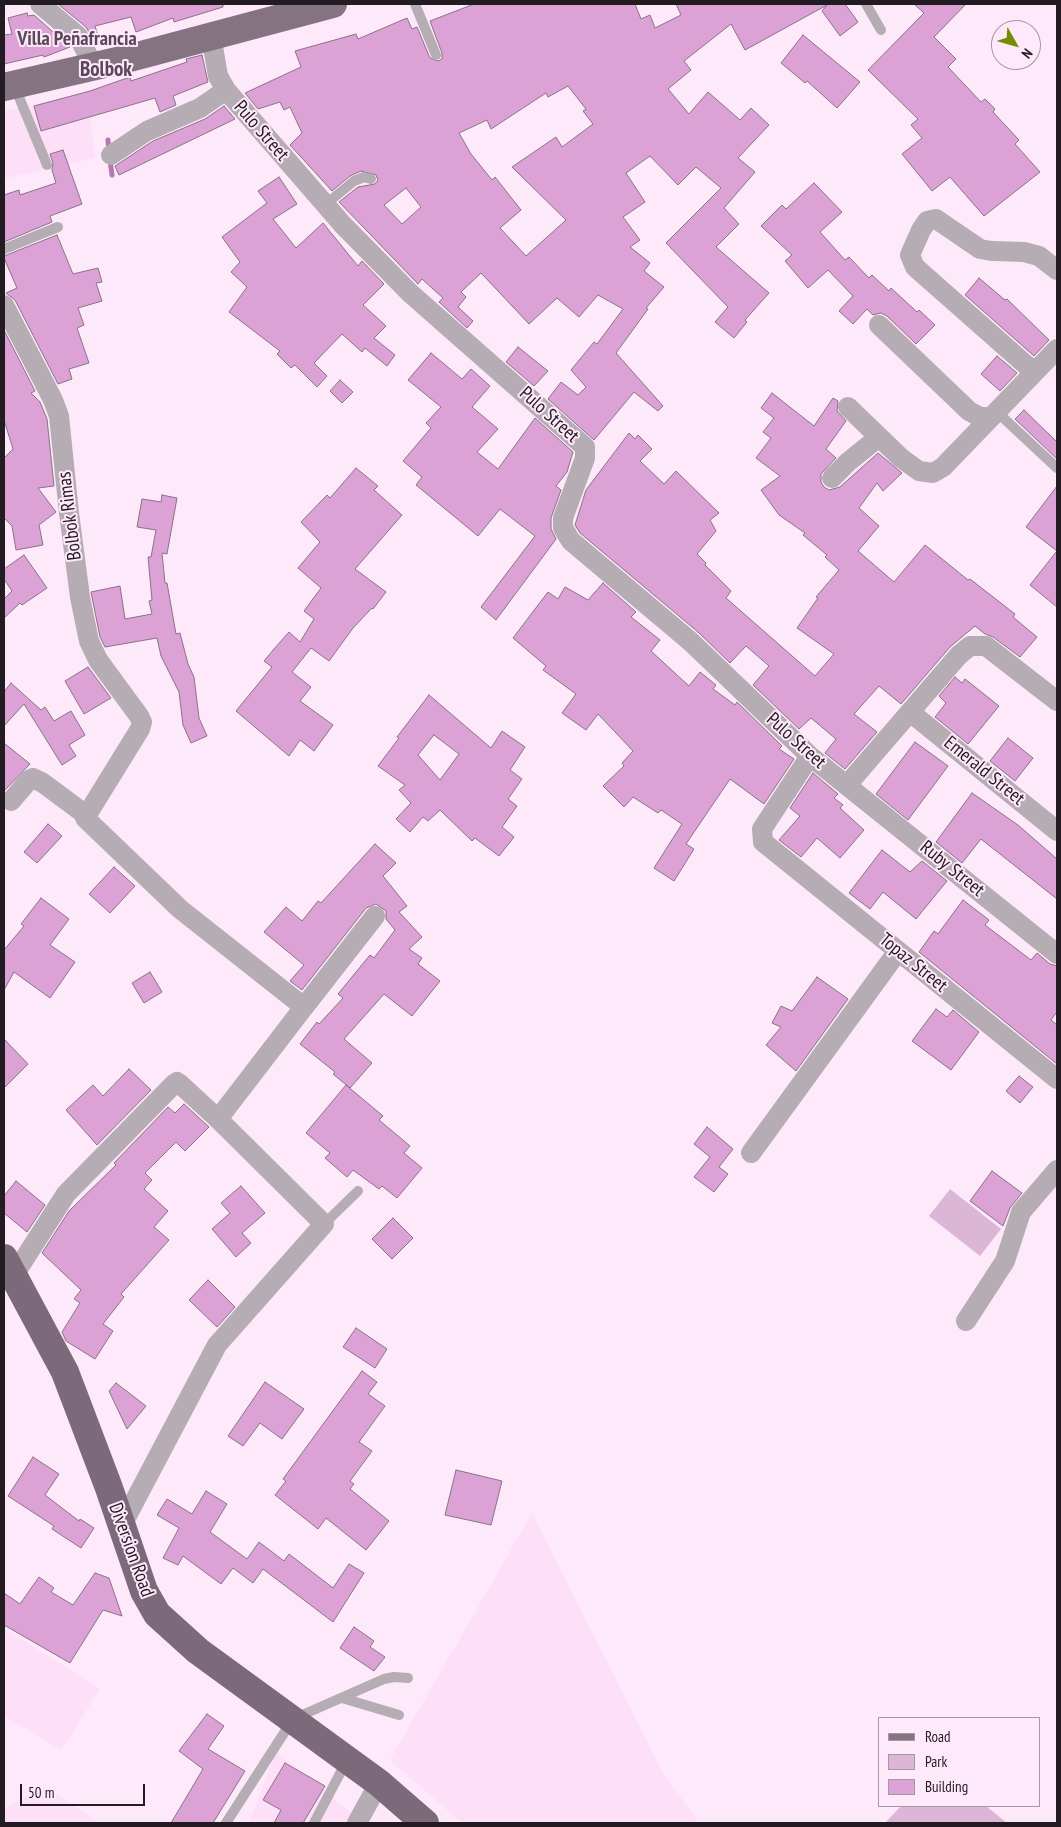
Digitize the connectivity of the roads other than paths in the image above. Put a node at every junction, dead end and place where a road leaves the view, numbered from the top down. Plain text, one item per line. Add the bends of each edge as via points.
1 (40, 4) edge
2 (333, 4) edge
3 (415, 4) edge
4 (866, 4) edge
5 (880, 30) dead end
6 (211, 35) junction
7 (436, 55) dead end
8 (93, 65) junction
9 (8, 85) edge
10 (226, 90) junction
11 (111, 155) dead end
12 (47, 164) dead end
13 (371, 179) dead end
14 (325, 205) junction
15 (58, 227) dead end
16 (4, 249) edge
17 (1057, 270) edge
18 (4, 305) edge
19 (879, 325) dead end
20 (1057, 349) edge
21 (1034, 372) junction
22 (848, 407) dead end
23 (994, 415) junction
24 (879, 437) junction
25 (1057, 468) edge
26 (832, 478) dead end
27 (1054, 691) edge
28 (910, 712) junction
29 (810, 756) junction
30 (846, 785) junction
31 (11, 801) dead end
32 (86, 815) junction
33 (1057, 831) edge
34 (375, 916) dead end
35 (898, 951) junction
36 (1057, 954) edge
37 (304, 1007) junction
38 (1057, 1079) edge
39 (218, 1119) junction
40 (751, 1153) dead end
41 (1057, 1170) edge
42 (358, 1191) dead end
43 (324, 1224) junction
44 (9, 1266) edge
45 (966, 1321) dead end
46 (122, 1525) junction
47 (408, 1678) dead end
48 (342, 1698) junction
49 (399, 1715) dead end
50 (293, 1719) junction
51 (348, 1759) junction
52 (379, 1782) junction
53 (226, 1823) edge
54 (314, 1823) edge
55 (357, 1823) edge
56 (425, 1823) edge

1 - 8 street via 78,36
2 - 6 main road
3 - 7 lane
4 - 5 lane
6 - 8 main road
6 - 10 street, Pulo Street via 218,76
8 - 9 main road
9 - 12 lane
10 - 11 street via 200,108 147,131
10 - 14 street, Pulo Street
13 - 14 lane via 354,180
14 - 29 street, Pulo Street via 410,293 585,447 585,458 564,518 563,528 571,541 690,641
15 - 16 lane
17 - 21 street via 1039,256 980,248 936,219 927,221 910,255 915,267
18 - 32 street, Bolbok Rimas via 59,416 80,597 89,641 98,660 142,722
19 - 23 street via 969,411 980,417
20 - 21 street
21 - 23 street
22 - 24 street
23 - 24 street via 933,473 919,471
23 - 25 lane
24 - 26 street
27 - 28 street via 986,646 977,645 965,650
28 - 30 street
28 - 33 street, Emerald Street
29 - 30 street, Pulo Street
29 - 35 street, Topaz Street via 762,829 763,842
30 - 36 street, Ruby Street
31 - 32 street via 33,778
32 - 37 street via 87,822 180,909
34 - 37 street
35 - 38 street, Topaz Street
35 - 40 street
37 - 39 street
39 - 43 street
39 - 44 street via 180,1084 174,1084 66,1194
41 - 45 street via 1021,1212 1006,1261
42 - 43 lane
43 - 46 street via 217,1345
44 - 46 highway, Diversion Road via 65,1372
46 - 50 highway, Diversion Road via 144,1591 158,1614 198,1651
47 - 48 lane via 394,1676 384,1679
48 - 49 lane
48 - 50 lane
50 - 51 highway, Diversion Road
50 - 53 lane
51 - 52 highway, Diversion Road
51 - 54 lane
52 - 55 street
52 - 56 highway, Diversion Road

